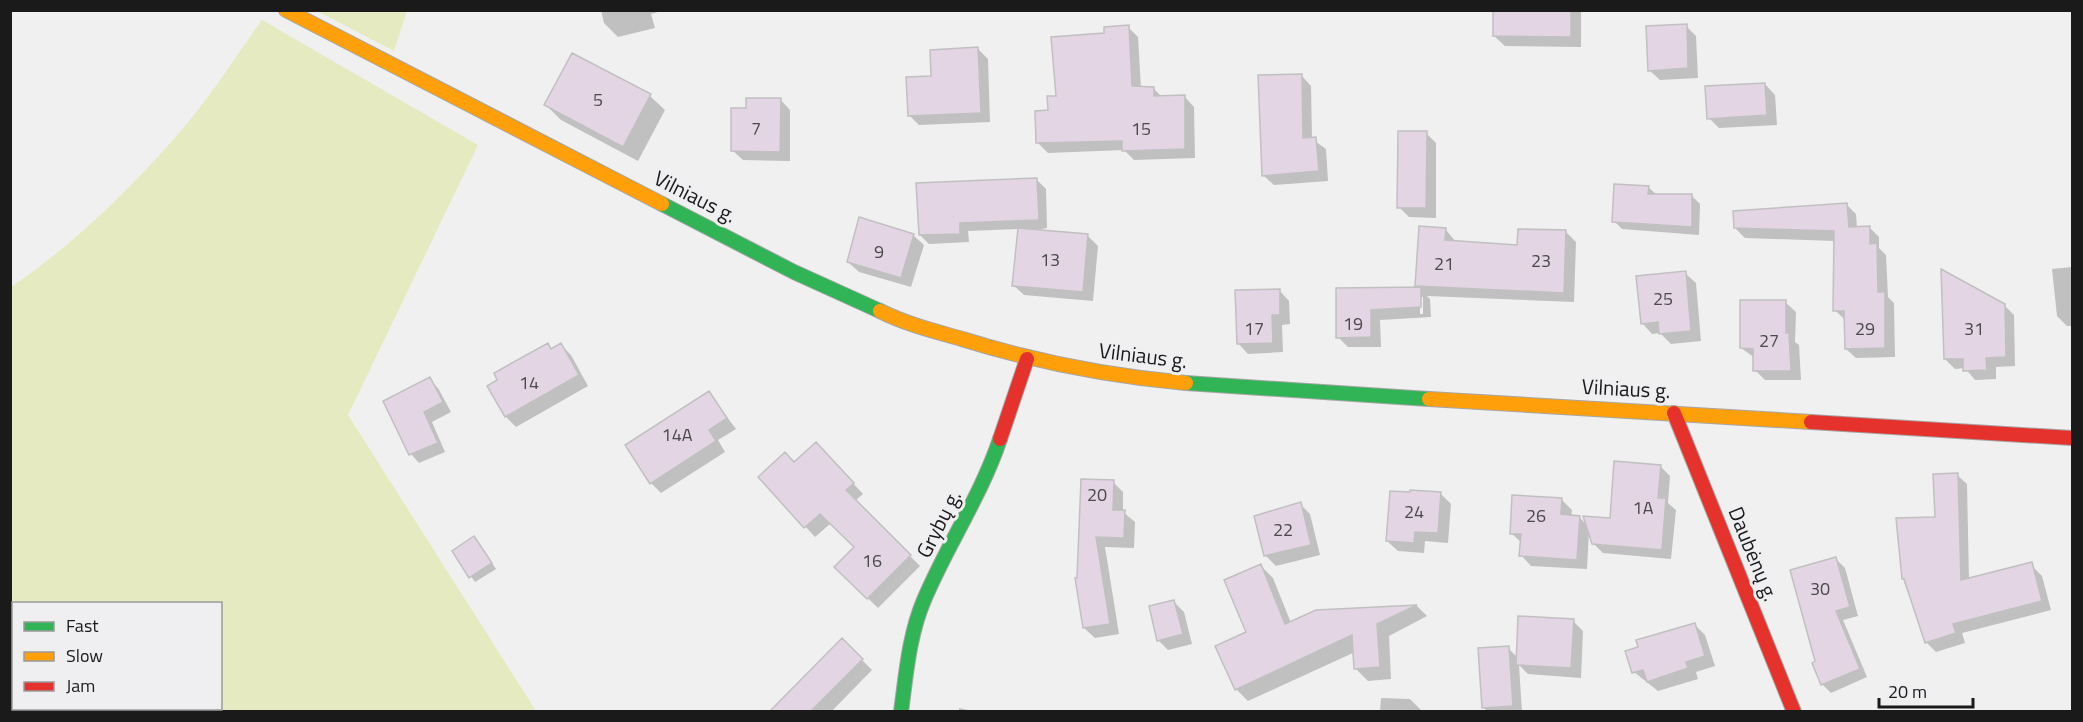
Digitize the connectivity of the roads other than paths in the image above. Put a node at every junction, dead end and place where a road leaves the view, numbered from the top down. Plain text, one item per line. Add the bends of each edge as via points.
1 (286, 10) edge
2 (1028, 359) junction
3 (1674, 413) junction
4 (2073, 438) edge
5 (901, 711) edge
6 (1794, 711) edge

1 - 2 main road, Vilniaus g. via 794,272 901,321
2 - 3 main road, Vilniaus g. via 1124,377 1237,388
2 - 5 main road, Grybų g. via 988,475 923,602 909,653
3 - 4 main road, Vilniaus g.
3 - 6 main road, Daubėnų g.

